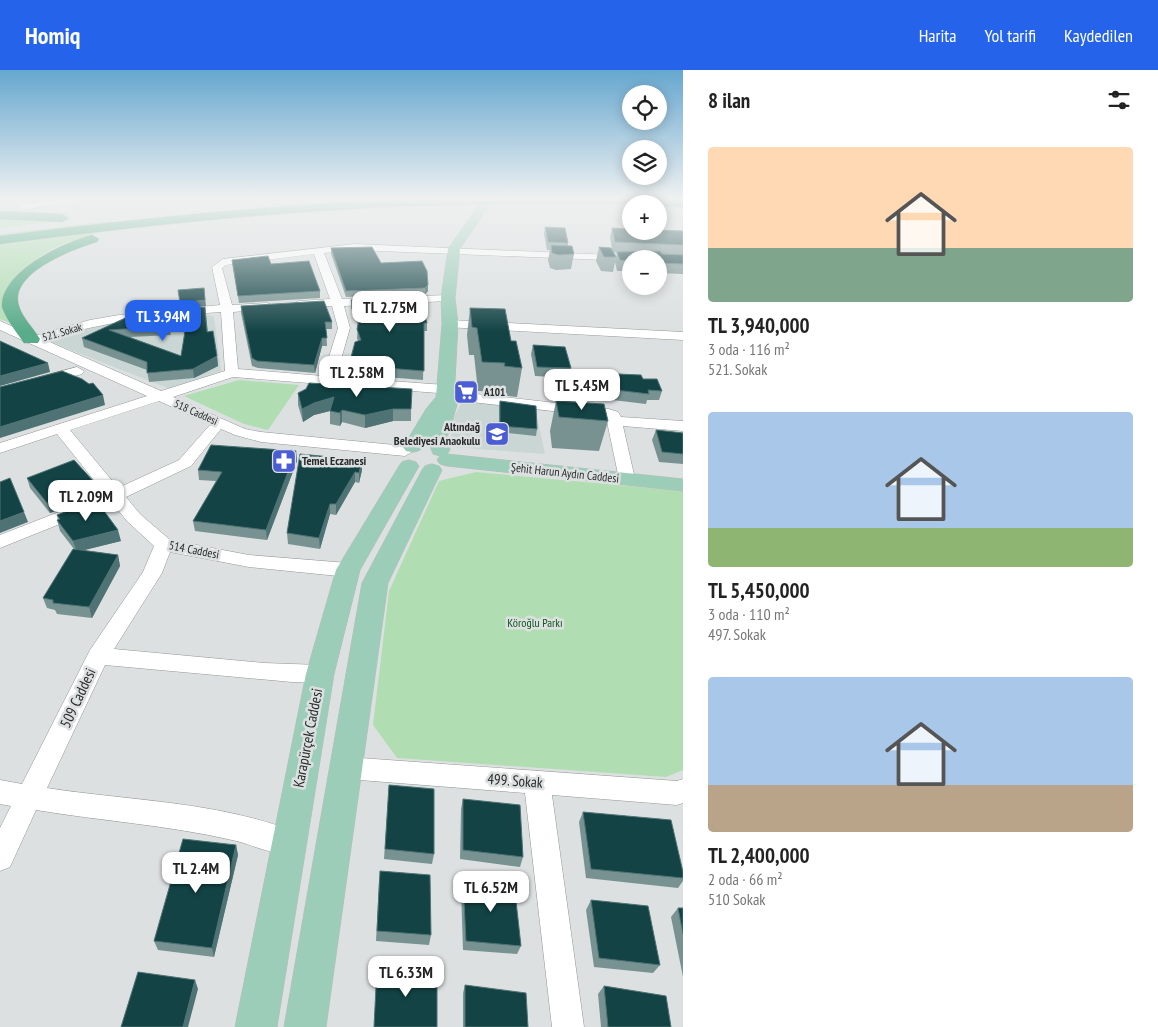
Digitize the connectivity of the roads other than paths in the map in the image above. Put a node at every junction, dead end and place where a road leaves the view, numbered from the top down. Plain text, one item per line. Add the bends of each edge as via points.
1 (80, 243) edge
2 (458, 243) edge
3 (454, 249) junction
4 (318, 250) junction
5 (622, 257) edge
6 (224, 262) joint
7 (448, 298) junction
8 (337, 302) junction
9 (227, 309) junction
10 (450, 324) junction
11 (0, 325) edge
12 (0, 333) edge
13 (683, 336) edge
14 (32, 340) junction
15 (77, 371) junction
16 (232, 373) junction
17 (328, 381) junction
18 (0, 392) edge
19 (445, 394) junction
20 (156, 399) junction
21 (614, 421) junction
22 (683, 426) edge
23 (61, 429) junction
24 (214, 429) junction
25 (0, 448) edge
26 (422, 458) junction
27 (627, 479) junction
28 (683, 485) edge
29 (117, 495) junction
30 (0, 542) edge
31 (164, 545) junction
32 (348, 570) junction
33 (98, 656) junction
34 (320, 674) junction
35 (347, 768) junction
36 (538, 783) junction
37 (0, 792) edge
38 (31, 796) junction
39 (681, 796) edge
40 (288, 842) junction
41 (0, 857) edge
42 (256, 1027) edge
43 (305, 1027) edge
44 (568, 1027) edge

1 - 14 highway via 57,252 25,272 11,291 12,312
2 - 3 main road
3 - 4 street via 354,246
3 - 5 street
3 - 7 main road
4 - 6 street
4 - 8 street
6 - 9 street via 217,267
7 - 8 street, 521. Sokak
7 - 10 main road
8 - 9 street, 521. Sokak
8 - 17 street via 344,328
9 - 14 street, 521. Sokak via 117,319
9 - 16 street
10 - 13 street
10 - 19 main road
11 - 14 street, 518 Caddesi
12 - 15 street, 518 Caddesi
14 - 20 street, 518 Caddesi
15 - 18 street
15 - 20 street, 518 Caddesi
16 - 17 street
16 - 20 street
17 - 19 street
19 - 21 street via 604,411 613,415
19 - 26 main road via 448,405 437,438
20 - 23 street
20 - 24 street, 518 Caddesi
20 - 26 street, 518 Caddesi via 249,435
21 - 22 street
21 - 27 street
23 - 25 street
23 - 29 street, 514 Caddesi
24 - 26 street, 518 Caddesi via 250,443
24 - 29 street via 185,463
26 - 27 main road, Şehit Harun Aydın Caddesi
26 - 32 main road, Karapürçek Caddesi
26 - 35 main road via 375,583
27 - 28 main road, Şehit Harun Aydın Caddesi
29 - 30 street
29 - 31 street, 514 Caddesi via 134,518
31 - 32 street, 514 Caddesi via 248,561
31 - 33 street, 509 Caddesi via 152,573
32 - 34 main road, Karapürçek Caddesi
33 - 34 street via 283,674
33 - 38 street, 509 Caddesi
34 - 40 main road, Karapürçek Caddesi
35 - 36 street, 499. Sokak
35 - 43 main road
36 - 39 street, 499. Sokak
36 - 44 street
37 - 38 street
38 - 40 street via 84,806 150,812 232,827
38 - 41 street, 509 Caddesi
40 - 42 main road, Karapürçek Caddesi

